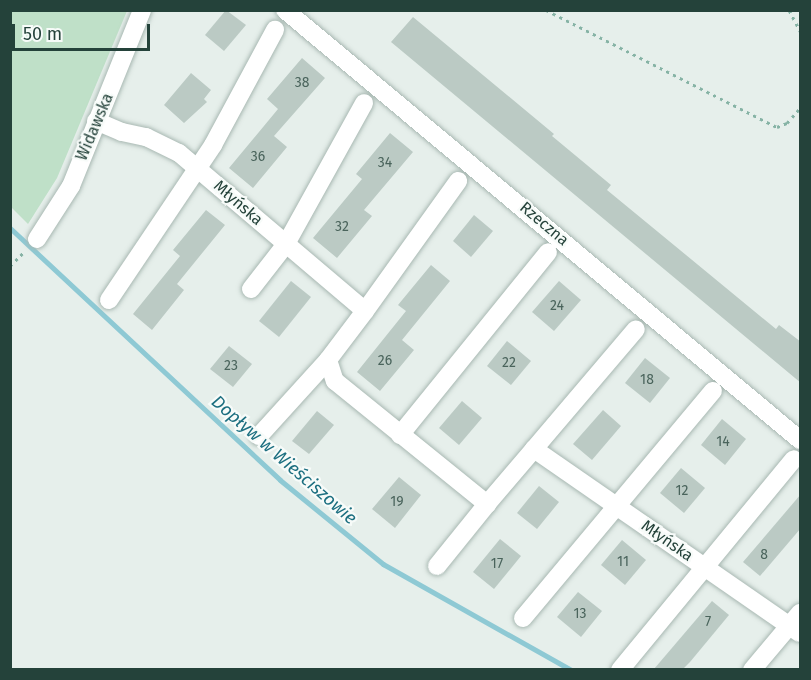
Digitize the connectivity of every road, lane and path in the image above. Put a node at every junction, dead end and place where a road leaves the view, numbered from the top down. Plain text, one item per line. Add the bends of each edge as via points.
1 (142, 10) edge
2 (285, 10) edge
3 (546, 10) edge
4 (789, 10) edge
5 (275, 30) dead end
6 (801, 31) edge
7 (364, 103) dead end
8 (801, 108) edge
9 (96, 120) junction
10 (197, 168) junction
11 (458, 181) dead end
12 (37, 238) dead end
13 (286, 244) junction
14 (548, 252) dead end
15 (22, 255) dead end
16 (10, 266) edge
17 (251, 289) dead end
18 (109, 300) dead end
19 (365, 310) junction
20 (636, 330) dead end
21 (328, 360) junction
22 (712, 391) dead end
23 (400, 435) junction
24 (260, 436) dead end
25 (801, 440) edge
26 (534, 449) junction
27 (794, 459) dead end
28 (487, 504) junction
29 (616, 506) junction
30 (437, 567) dead end
31 (705, 567) junction
32 (523, 618) dead end
33 (797, 624) edge
34 (620, 669) edge
35 (752, 669) edge

1 - 9 street, Widawska
2 - 25 street, Rzeczna
3 - 8 path via 777,128
4 - 6 path
5 - 10 street
7 - 13 street
9 - 10 street, Młyńska via 165,145
9 - 12 street, Widawska via 71,186
10 - 13 street, Młyńska
10 - 18 street
11 - 19 street
13 - 17 street
13 - 19 street, Młyńska
14 - 23 street
15 - 16 path
19 - 21 street
20 - 26 street
21 - 23 street via 334,381
21 - 24 street
22 - 29 street
23 - 28 street
26 - 28 street
26 - 29 street, Młyńska
27 - 31 street
28 - 30 street
29 - 31 street, Młyńska
29 - 32 street
31 - 33 street, Młyńska
31 - 34 street
33 - 35 street

